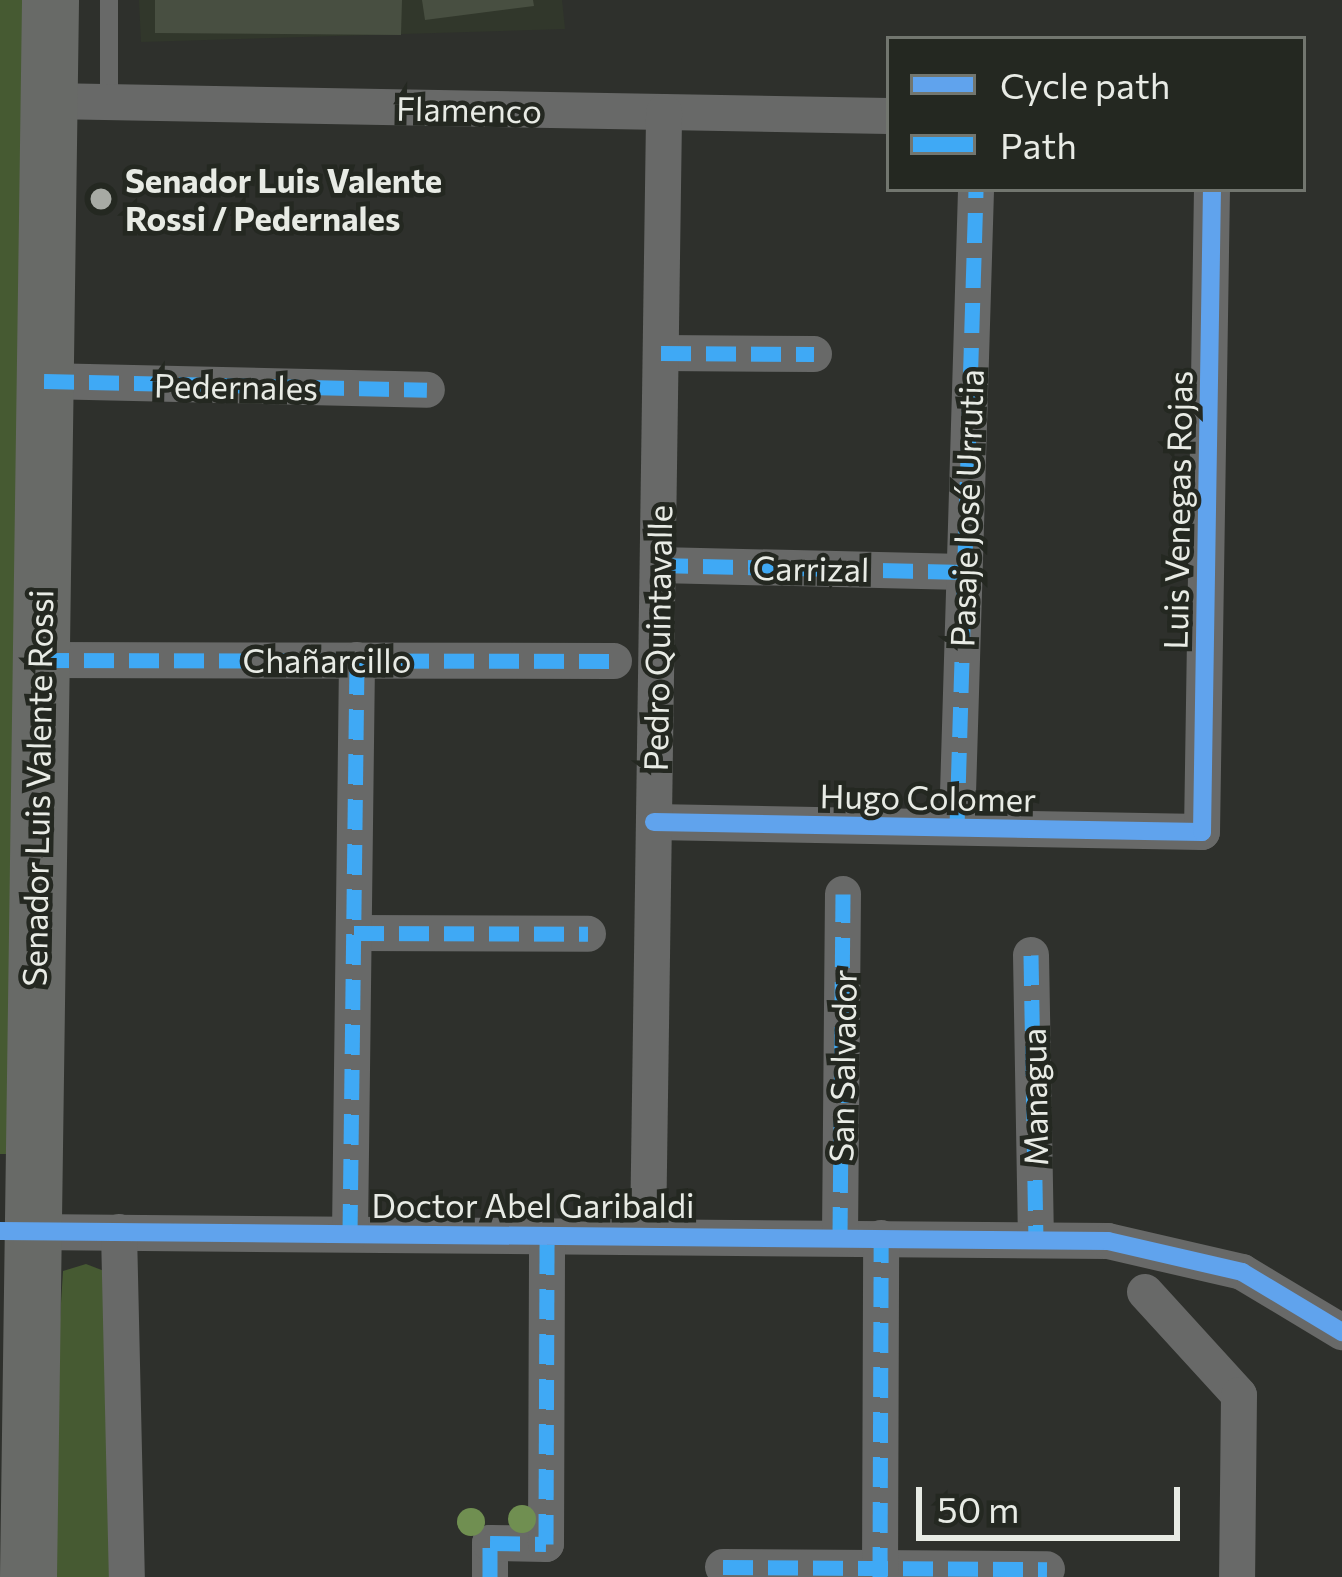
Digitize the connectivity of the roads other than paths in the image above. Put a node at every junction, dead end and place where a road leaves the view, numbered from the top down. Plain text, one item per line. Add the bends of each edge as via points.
1 (50, 0) edge
2 (109, 0) edge
3 (49, 101) junction
4 (109, 102) junction
5 (664, 112) junction
6 (886, 116) edge
7 (976, 192) edge
8 (1213, 192) edge
9 (661, 353) junction
10 (814, 354) dead end
11 (44, 381) junction
12 (427, 390) dead end
13 (658, 565) junction
14 (964, 572) junction
15 (39, 660) junction
16 (357, 660) junction
17 (614, 661) dead end
18 (654, 822) junction
19 (957, 827) junction
20 (1202, 832) joint
21 (843, 894) dead end
22 (354, 933) junction
23 (588, 934) dead end
24 (1031, 955) dead end
25 (30, 1232) junction
26 (119, 1232) junction
27 (350, 1234) junction
28 (547, 1235) junction
29 (648, 1236) junction
30 (840, 1237) junction
31 (880, 1238) junction
32 (1036, 1239) junction
33 (1144, 1292) dead end
34 (1342, 1332) edge
35 (723, 1567) dead end
36 (1047, 1569) dead end
37 (880, 1573) edge
38 (28, 1577) edge
39 (128, 1577) edge
40 (490, 1577) edge
41 (1237, 1577) edge

1 - 3 main road, Senador Luis Valente Rossi
2 - 4 lane
3 - 4 street, Flamenco
3 - 11 main road, Senador Luis Valente Rossi
4 - 5 street, Flamenco
5 - 6 street, Flamenco
5 - 9 street, Pedro Quintavalle
7 - 14 street, Pasaje José Urrutia
8 - 20 street, Luis Venegas Rojas
9 - 10 street
9 - 13 street, Pedro Quintavalle
11 - 12 street, Pedernales
11 - 15 main road, Senador Luis Valente Rossi
13 - 14 street, Carrizal
13 - 18 street, Pedro Quintavalle
14 - 19 street, Pasaje José Urrutia
15 - 16 street, Chañarcillo
15 - 25 main road, Senador Luis Valente Rossi
16 - 17 street, Chañarcillo
16 - 22 street
18 - 19 street, Hugo Colomer
18 - 29 street, Pedro Quintavalle
19 - 20 street, Hugo Colomer
21 - 30 street, San Salvador
22 - 23 street
22 - 27 street
24 - 32 street, Managua
25 - 26 street, Doctor Abel Garibaldi
25 - 38 main road, Senador Luis Valente Rossi
26 - 27 street, Doctor Abel Garibaldi
26 - 39 street
27 - 28 street, Doctor Abel Garibaldi
28 - 29 street, Doctor Abel Garibaldi
28 - 40 street via 546,1544 490,1543
29 - 30 street, Doctor Abel Garibaldi
30 - 31 street, Doctor Abel Garibaldi
31 - 32 street, Doctor Abel Garibaldi
31 - 37 street
32 - 34 street, Doctor Abel Garibaldi via 1198,1257 1283,1292
33 - 41 street via 1239,1395
35 - 37 street
36 - 37 street

